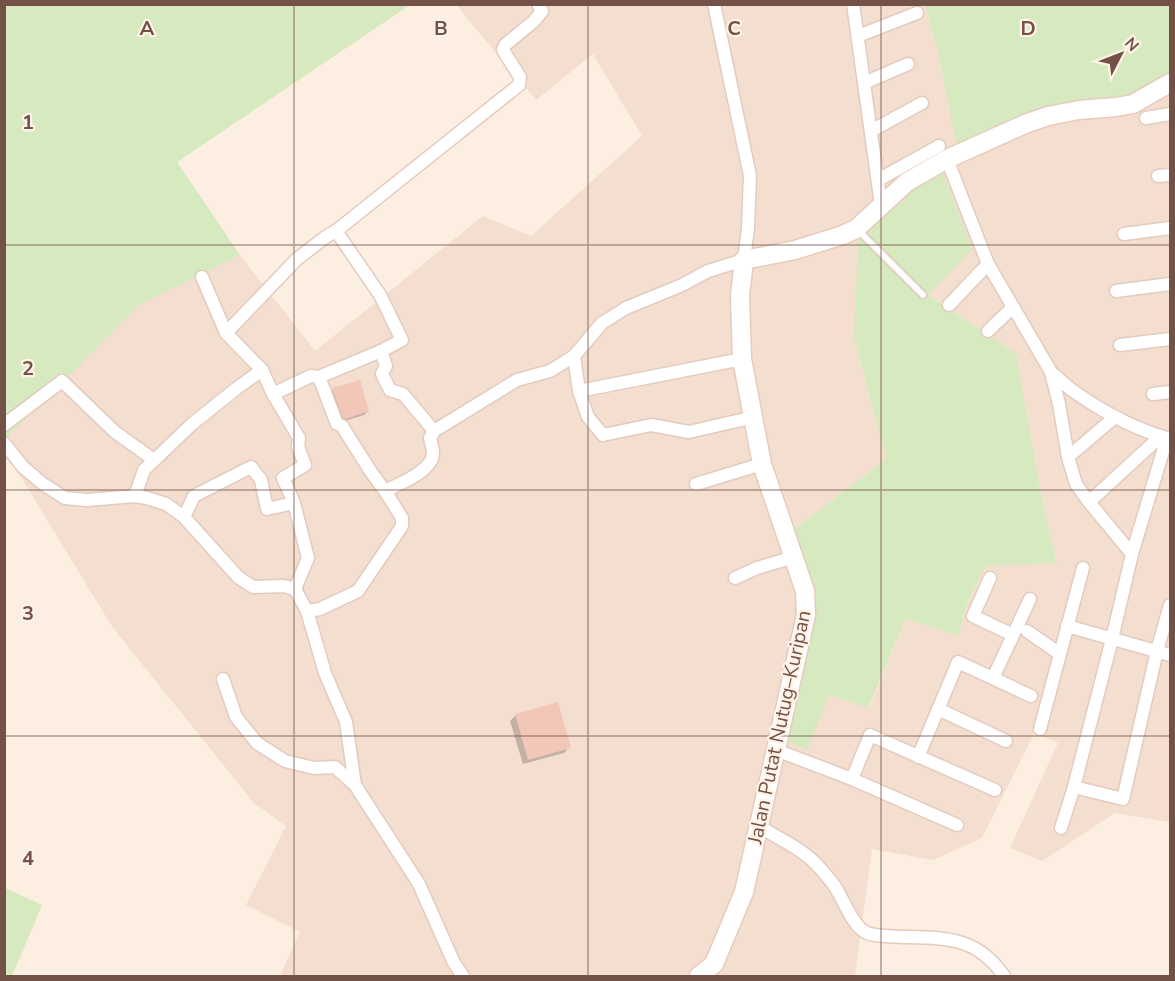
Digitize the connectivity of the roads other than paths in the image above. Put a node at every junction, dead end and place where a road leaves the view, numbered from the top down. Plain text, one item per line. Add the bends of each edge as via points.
1 (538, 4) edge
2 (714, 4) edge
3 (854, 4) edge
4 (917, 13) dead end
5 (858, 36) junction
6 (908, 64) dead end
7 (864, 83) junction
8 (1170, 83) edge
9 (922, 103) dead end
10 (1170, 114) edge
11 (1146, 118) dead end
12 (871, 131) junction
13 (943, 152) junction
14 (878, 180) junction
15 (881, 205) junction
16 (1170, 228) edge
17 (856, 229) junction
18 (336, 231) junction
19 (1124, 234) dead end
20 (744, 260) junction
21 (988, 264) junction
22 (202, 277) dead end
23 (1170, 284) edge
24 (1116, 291) dead end
25 (923, 295) dead end
26 (949, 305) dead end
27 (1013, 307) junction
28 (988, 331) dead end
29 (226, 333) junction
30 (1170, 339) edge
31 (1120, 345) dead end
32 (381, 351) junction
33 (574, 356) junction
34 (742, 359) junction
35 (262, 370) junction
36 (1051, 372) junction
37 (319, 377) junction
38 (579, 391) junction
39 (1170, 392) edge
40 (273, 394) junction
41 (1153, 394) dead end
42 (754, 417) junction
43 (1115, 417) junction
44 (4, 425) edge
45 (434, 431) junction
46 (1166, 438) edge
47 (4, 443) edge
48 (1068, 457) junction
49 (154, 460) junction
50 (762, 464) junction
51 (696, 483) dead end
52 (385, 491) junction
53 (135, 496) junction
54 (1089, 502) junction
55 (294, 503) junction
56 (184, 517) junction
57 (1132, 554) junction
58 (794, 557) junction
59 (1083, 568) dead end
60 (735, 578) dead end
61 (990, 578) dead end
62 (295, 589) junction
63 (1030, 599) dead end
64 (1170, 605) edge
65 (307, 611) junction
66 (1067, 627) junction
67 (1027, 631) dead end
68 (1013, 635) junction
69 (1112, 639) junction
70 (1157, 651) junction
71 (1060, 654) junction
72 (1170, 655) edge
73 (993, 678) junction
74 (223, 679) dead end
75 (1031, 696) dead end
76 (938, 709) junction
77 (1040, 729) dead end
78 (1006, 741) dead end
79 (776, 750) junction
80 (918, 757) junction
81 (852, 779) junction
82 (355, 785) junction
83 (1074, 787) junction
84 (995, 790) dead end
85 (957, 825) dead end
86 (759, 826) junction
87 (1061, 828) dead end
88 (463, 976) edge
89 (699, 976) edge
90 (1004, 976) edge

1 - 18 street via 542,11 534,21 505,45 504,50 520,77 519,85
2 - 20 street via 750,176
3 - 5 street
4 - 5 street
5 - 7 street
6 - 7 street
7 - 12 street
8 - 13 street via 1133,104 1040,119
9 - 12 street
10 - 11 street
12 - 14 street
13 - 14 street
13 - 15 street
13 - 21 street
14 - 15 street
15 - 17 street
16 - 19 street
17 - 20 street via 795,250
17 - 25 lane
18 - 29 street via 297,259
18 - 32 street via 380,295 402,340
20 - 33 street via 708,271 626,308 602,323
20 - 34 street, Jalan Putat Nutug–Kuripan via 740,296
21 - 26 street
21 - 27 street
22 - 29 street
23 - 24 street
27 - 28 street
27 - 36 street
29 - 35 street
30 - 31 street
32 - 37 street
32 - 45 street via 386,366 382,374 390,390 403,394
33 - 38 street
33 - 45 street via 550,371 517,380
34 - 38 street
34 - 42 street, Jalan Putat Nutug–Kuripan
35 - 40 street
35 - 49 street via 192,424
36 - 43 street via 1075,393
36 - 48 street
37 - 40 street via 311,376
37 - 52 street via 337,424
38 - 42 street via 588,417 603,435 651,425 689,432
39 - 41 street
40 - 55 street via 299,438 305,465 283,478
42 - 50 street, Jalan Putat Nutug–Kuripan
43 - 46 street
43 - 48 street
44 - 49 street via 62,381 115,432
45 - 52 street via 430,438 431,462
46 - 54 street
46 - 57 street
47 - 53 street via 23,467 64,498
48 - 54 street via 1076,484
49 - 53 street via 144,470
50 - 51 street
50 - 58 street, Jalan Putat Nutug–Kuripan
52 - 65 street via 402,518 402,526 358,591
53 - 56 street via 166,504
54 - 57 street
55 - 56 street via 267,509 261,480 251,467 194,496
55 - 62 street via 308,558
56 - 62 street via 238,577 253,587
57 - 69 street
58 - 60 street
58 - 79 street, Jalan Putat Nutug–Kuripan via 805,591 806,615
59 - 66 street
61 - 68 street via 973,616
62 - 65 street
63 - 68 street
64 - 70 street
65 - 82 street via 346,722
66 - 69 street
66 - 71 street
67 - 71 street
68 - 73 street
69 - 70 street
69 - 83 street
70 - 72 street
70 - 83 street via 1123,799
71 - 77 street
73 - 75 street
73 - 76 street via 958,662
74 - 82 street via 236,717 257,743 285,761 314,768 335,767
76 - 78 street
76 - 80 street
79 - 81 street
79 - 86 street, Jalan Putat Nutug–Kuripan
80 - 81 street via 870,735
80 - 84 street
81 - 85 street
82 - 88 street via 419,884
83 - 87 street
86 - 89 street, Jalan Putat Nutug–Kuripan via 744,892 714,964
86 - 90 street via 807,855 866,932 963,943 988,956

